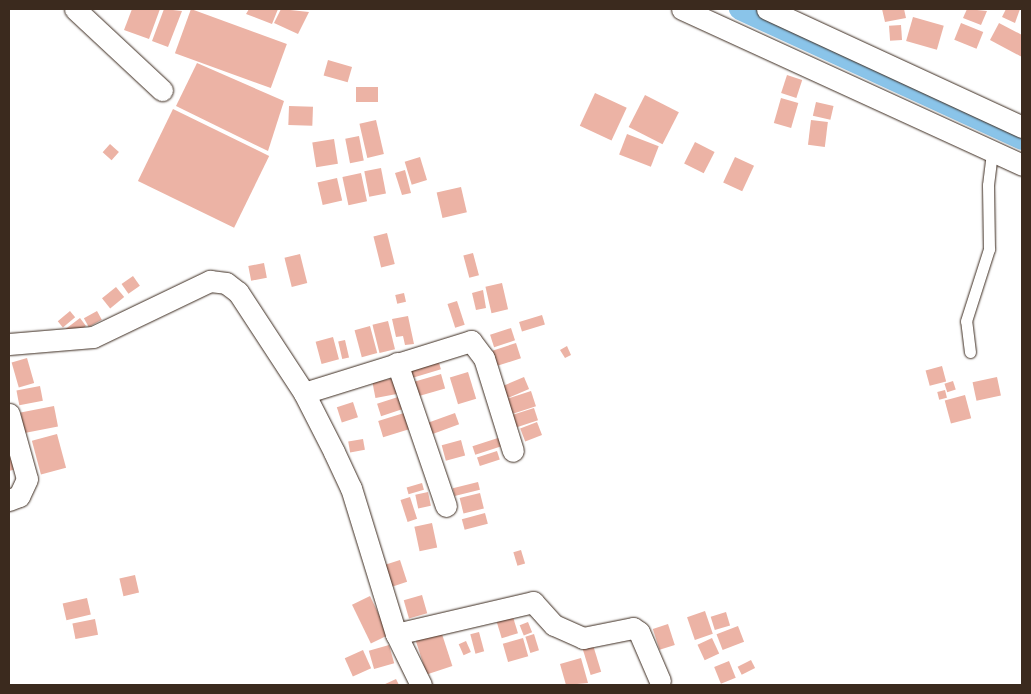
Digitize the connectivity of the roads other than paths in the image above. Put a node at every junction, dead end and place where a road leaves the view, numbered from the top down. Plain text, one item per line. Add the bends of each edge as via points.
1 (75, 9) edge
2 (682, 9) edge
3 (767, 9) edge
4 (162, 90) dead end
5 (1022, 127) edge
6 (992, 152) junction
7 (1022, 165) edge
8 (9, 344) edge
9 (970, 352) dead end
10 (397, 363) junction
11 (304, 394) junction
12 (9, 414) edge
13 (513, 451) dead end
14 (9, 500) edge
15 (446, 506) dead end
16 (396, 634) junction
17 (660, 681) dead end
18 (421, 685) edge

1 - 4 street
2 - 6 street
3 - 5 street
6 - 7 street
6 - 9 lane via 988,185 989,249 966,321
8 - 11 street via 93,337 192,286 226,283 242,298
10 - 11 street
10 - 13 street via 457,343 471,341 479,347
10 - 15 street
11 - 16 street via 351,488
12 - 14 street via 27,479 19,496
16 - 17 street via 533,602 554,625 583,638 634,628 639,632
16 - 18 street

